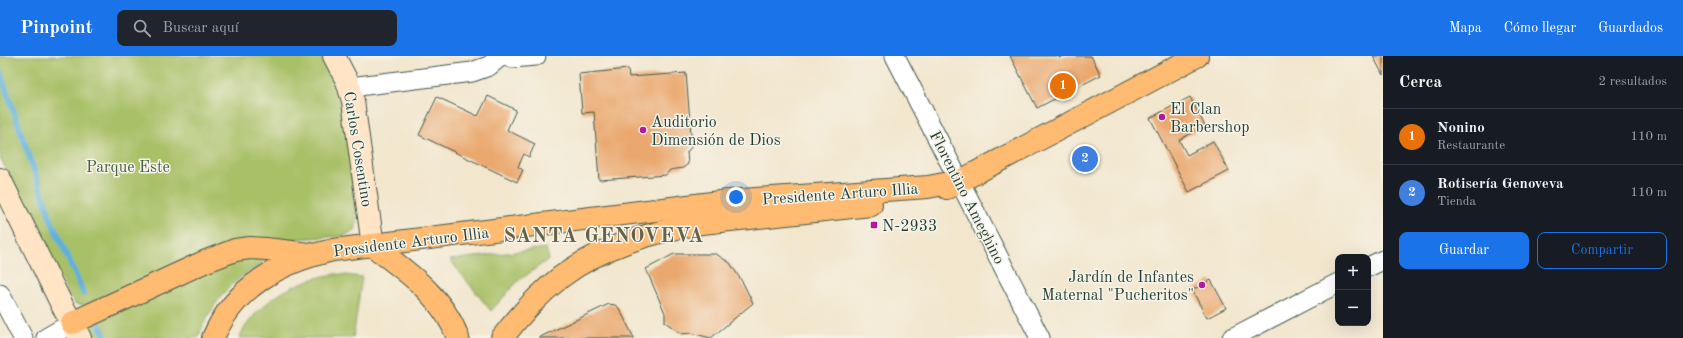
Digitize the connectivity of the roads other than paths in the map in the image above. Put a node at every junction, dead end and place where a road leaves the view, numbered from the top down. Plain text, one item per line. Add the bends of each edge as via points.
1 (334, 56) edge
2 (500, 56) edge
3 (506, 56) edge
4 (536, 56) edge
5 (895, 56) edge
6 (1190, 58) edge
7 (350, 87) junction
8 (0, 179) edge
9 (960, 182) junction
10 (373, 246) junction
11 (315, 254) junction
12 (1383, 260) edge
13 (1371, 266) edge
14 (1335, 285) edge
15 (0, 294) edge
16 (76, 331) edge
17 (23, 338) edge
18 (46, 338) edge
19 (213, 338) edge
20 (458, 338) edge
21 (502, 338) edge
22 (1040, 338) edge
23 (1232, 338) edge

1 - 7 street, Carlos Cosentino
2 - 7 street via 488,66 472,72
3 - 4 street
5 - 9 street, Florentino Ameghino
6 - 9 main road, Presidente Arturo Illia
7 - 10 street, Carlos Cosentino
8 - 16 street
9 - 10 main road, Presidente Arturo Illia via 928,187 728,201
9 - 21 main road, Presidente Arturo Illia via 934,194 908,201 702,223 650,234 606,251 561,277 526,310
9 - 22 street, Florentino Ameghino
10 - 11 main road, Presidente Arturo Illia
10 - 20 main road via 434,297 446,312
11 - 16 main road via 261,249 235,250 204,262
11 - 19 main road via 277,268 258,280 241,295
12 - 13 street
14 - 23 street
15 - 17 street
16 - 18 street

